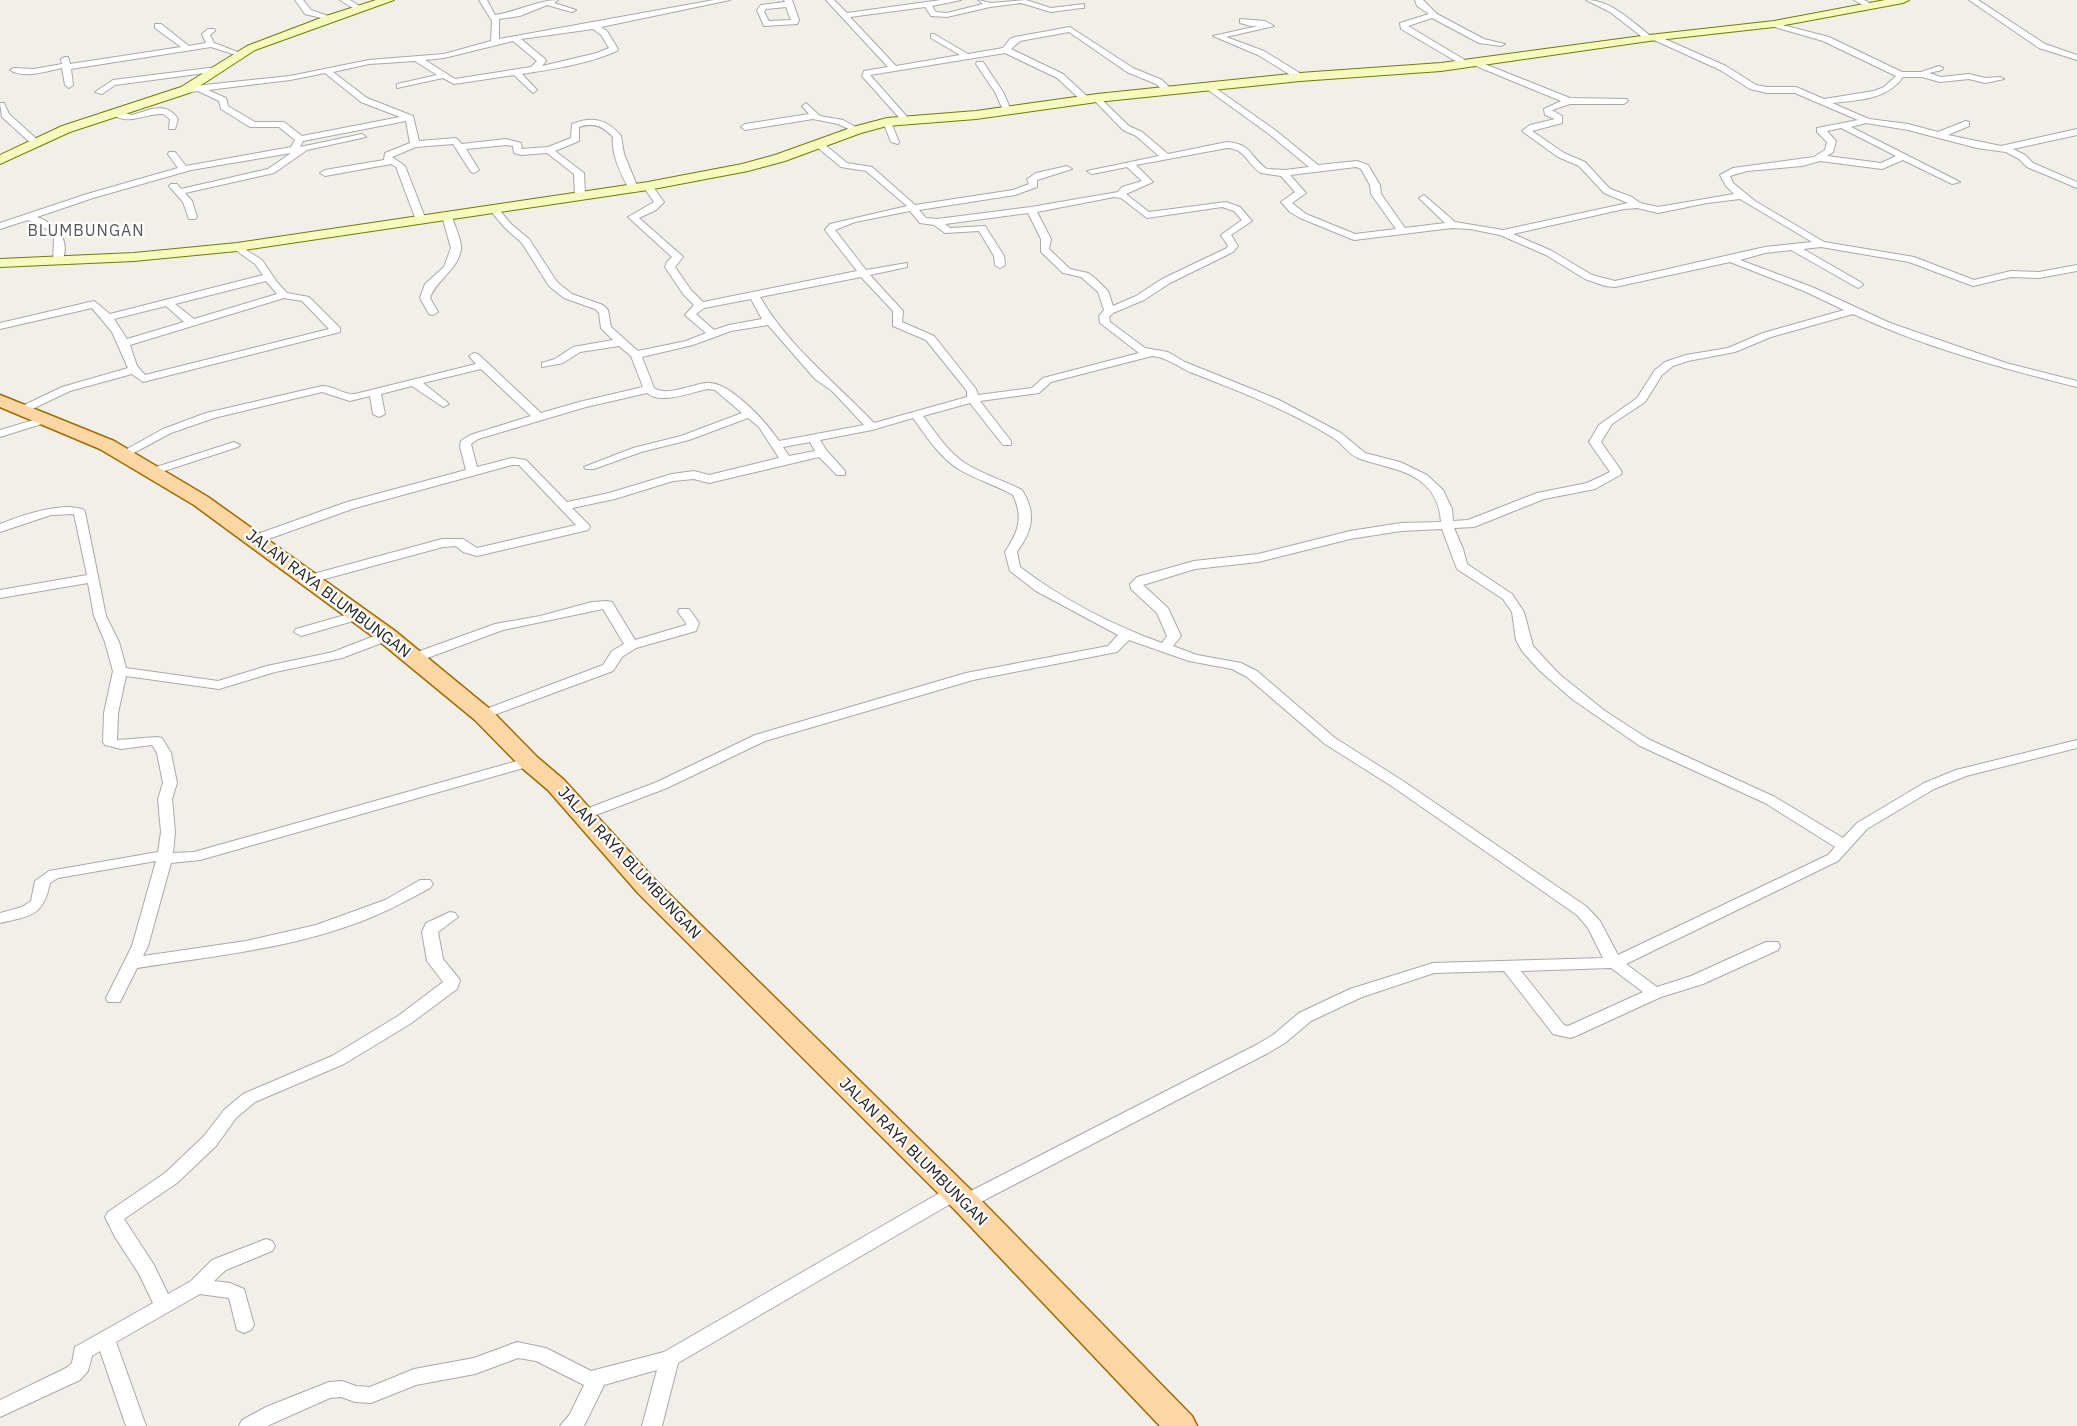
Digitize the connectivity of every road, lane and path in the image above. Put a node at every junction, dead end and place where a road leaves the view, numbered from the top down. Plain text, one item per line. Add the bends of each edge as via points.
1 (299, 0) edge
2 (344, 0) edge
3 (388, 0) edge
4 (483, 0) edge
5 (726, 0) edge
6 (830, 0) edge
7 (957, 0) edge
8 (982, 0) edge
9 (1418, 0) edge
10 (1590, 0) edge
11 (1858, 0) edge
12 (1903, 0) edge
13 (1973, 0) edge
14 (550, 2) edge
15 (928, 5) junction
16 (990, 5) junction
17 (1081, 6) dead end
18 (1871, 6) junction
19 (360, 8) junction
20 (572, 10) dead end
21 (1052, 10) junction
22 (1433, 15) junction
23 (844, 16) junction
24 (330, 18) junction
25 (494, 18) junction
26 (1243, 21) dead end
27 (1774, 24) junction
28 (158, 26) dead end
29 (594, 26) junction
30 (1070, 29) junction
31 (211, 31) dead end
32 (934, 36) dead end
33 (514, 38) junction
34 (1652, 38) junction
35 (494, 43) junction
36 (1501, 44) dead end
37 (211, 45) junction
38 (186, 47) junction
39 (1006, 50) junction
40 (239, 54) junction
41 (64, 56) dead end
42 (966, 56) junction
43 (121, 58) junction
44 (416, 58) junction
45 (2077, 58) edge
46 (1470, 63) junction
47 (980, 64) dead end
48 (67, 66) junction
49 (217, 68) junction
50 (535, 68) junction
51 (1939, 68) dead end
52 (894, 69) junction
53 (14, 70) dead end
54 (327, 71) junction
55 (515, 71) junction
56 (1923, 74) junction
57 (1901, 75) junction
58 (442, 76) junction
59 (1300, 76) junction
60 (135, 79) junction
61 (2000, 79) dead end
62 (69, 85) dead end
63 (400, 86) dead end
64 (1208, 87) junction
65 (185, 90) junction
66 (202, 90) junction
67 (533, 90) dead end
68 (1169, 91) junction
69 (99, 92) dead end
70 (1092, 99) junction
71 (1570, 101) junction
72 (1624, 101) dead end
73 (1822, 102) junction
74 (2, 105) dead end
75 (806, 106) dead end
76 (1007, 110) junction
77 (115, 113) junction
78 (3, 115) edge
79 (814, 116) junction
80 (410, 118) junction
81 (906, 120) junction
82 (1867, 121) junction
83 (887, 122) junction
84 (1966, 124) dead end
85 (1841, 125) junction
86 (172, 126) dead end
87 (745, 127) dead end
88 (857, 130) junction
89 (2077, 132) edge
90 (1938, 135) junction
91 (362, 138) dead end
92 (300, 139) junction
93 (895, 142) dead end
94 (37, 144) junction
95 (415, 144) junction
96 (820, 145) junction
97 (461, 148) junction
98 (1999, 149) junction
99 (549, 150) junction
100 (172, 154) dead end
101 (1904, 156) junction
102 (1166, 157) junction
103 (1817, 158) junction
104 (0, 160) edge
105 (393, 161) junction
106 (1128, 164) junction
107 (1316, 168) junction
108 (1067, 169) dead end
109 (184, 170) junction
110 (474, 170) dead end
111 (1092, 171) dead end
112 (1282, 172) junction
113 (325, 173) dead end
114 (166, 176) junction
115 (1955, 182) dead end
116 (2077, 185) edge
117 (648, 186) junction
118 (633, 188) junction
119 (179, 192) junction
120 (1120, 195) junction
121 (580, 196) junction
122 (1743, 196) junction
123 (1424, 198) dead end
124 (1638, 206) junction
125 (912, 208) junction
126 (494, 209) junction
127 (1031, 210) junction
128 (447, 216) junction
129 (29, 217) junction
130 (192, 217) dead end
131 (421, 220) junction
132 (937, 222) junction
133 (1452, 225) junction
134 (0, 226) edge
135 (1402, 231) junction
136 (1503, 233) junction
137 (1821, 244) junction
138 (237, 246) junction
139 (1791, 246) junction
140 (1731, 259) junction
141 (58, 262) junction
142 (0, 263) edge
143 (903, 264) dead end
144 (1000, 265) dead end
145 (2077, 268) edge
146 (863, 273) junction
147 (268, 277) junction
148 (1858, 285) dead end
149 (284, 295) junction
150 (754, 296) junction
151 (168, 303) junction
152 (701, 306) junction
153 (1109, 310) junction
154 (1851, 311) junction
155 (433, 312) dead end
156 (107, 318) junction
157 (768, 320) junction
158 (191, 322) junction
159 (0, 326) edge
160 (713, 334) junction
161 (622, 342) junction
162 (124, 344) junction
163 (1149, 353) junction
164 (636, 355) junction
165 (474, 356) dead end
166 (483, 365) junction
167 (546, 365) dead end
168 (134, 370) junction
169 (414, 382) junction
170 (2077, 384) edge
171 (649, 389) junction
172 (375, 392) junction
173 (974, 399) junction
174 (443, 404) dead end
175 (11, 405) edge
176 (379, 414) dead end
177 (750, 414) junction
178 (916, 414) junction
179 (538, 417) junction
180 (47, 420) junction
181 (872, 426) junction
182 (0, 434) edge
183 (812, 438) junction
184 (1007, 444) dead end
185 (234, 445) dead end
186 (777, 445) junction
187 (822, 453) junction
188 (124, 454) junction
189 (786, 460) junction
190 (590, 467) dead end
191 (154, 471) junction
192 (472, 472) junction
193 (842, 472) dead end
194 (564, 506) junction
195 (1447, 527) junction
196 (0, 528) edge
197 (256, 539) junction
198 (94, 578) junction
199 (310, 579) junction
200 (0, 594) edge
201 (684, 612) dead end
202 (359, 615) junction
203 (301, 632) dead end
204 (1125, 634) junction
205 (387, 636) junction
206 (631, 644) junction
207 (1165, 648) junction
208 (414, 658) junction
209 (120, 671) junction
210 (483, 715) junction
211 (2077, 744) edge
212 (529, 762) junction
213 (583, 815) junction
214 (1843, 845) junction
215 (165, 856) junction
216 (425, 884) dead end
217 (450, 917) dead end
218 (0, 918) edge
219 (1772, 946) dead end
220 (132, 962) junction
221 (1614, 963) junction
222 (1508, 966) junction
223 (1655, 993) junction
224 (114, 998) dead end
225 (959, 1197) junction
226 (266, 1246) dead end
227 (198, 1286) junction
228 (164, 1307) junction
229 (244, 1325) dead end
230 (106, 1340) junction
231 (670, 1358) junction
232 (597, 1379) junction
233 (0, 1409) edge
234 (136, 1426) edge
235 (249, 1426) edge
236 (570, 1426) edge
237 (652, 1426) edge
238 (1181, 1426) edge

1 - 24 street via 308,12
2 - 19 street
3 - 19 street
4 - 25 street
5 - 29 street
6 - 23 street
7 - 15 street
8 - 16 street
9 - 22 street
10 - 34 street via 1608,6 1617,16
11 - 18 street
12 - 18 street
13 - 45 street via 2042,46
14 - 20 street
14 - 25 street
15 - 16 street via 934,14 947,16
15 - 23 street
16 - 21 street via 1021,1
17 - 21 street
18 - 27 street
19 - 24 street
21 - 30 street via 1070,23
22 - 36 street via 1482,41
22 - 46 street via 1403,25
23 - 52 street
24 - 40 street
25 - 35 street
26 - 59 street via 1270,26 1217,36 1261,53
27 - 34 street
27 - 57 street via 1826,39
28 - 38 street
29 - 33 street
29 - 50 street via 604,32 614,49 584,60
30 - 39 street via 1018,39
30 - 68 street via 1130,70 1159,82
31 - 37 street via 206,34
32 - 42 street
33 - 35 street
33 - 50 street via 542,61
34 - 46 street
34 - 73 street via 1723,68 1753,87 1789,89
35 - 44 street via 456,54
37 - 38 street
37 - 40 street
38 - 43 street
39 - 42 street
39 - 70 street via 1060,76
40 - 49 street
41 - 48 street
42 - 52 street
43 - 48 street
43 - 60 street
44 - 54 street via 369,62
44 - 58 street
46 - 59 street via 1373,73
46 - 71 street
47 - 76 street
48 - 53 street via 34,71
48 - 62 street
49 - 60 street
49 - 65 street
50 - 55 street
51 - 56 street
52 - 81 street via 867,73 866,76
54 - 66 street
54 - 80 street via 364,100
55 - 58 street via 458,82
55 - 67 street
56 - 57 street
56 - 61 street via 1940,80 1969,76 1985,81
57 - 73 street via 1894,85 1874,93
58 - 63 street
59 - 64 street
60 - 69 street via 109,84
64 - 68 street
64 - 107 street
65 - 66 street
65 - 77 street
66 - 92 street via 220,97 224,107 250,124 281,124
68 - 70 street
70 - 76 street
70 - 102 street
71 - 72 street
71 - 124 street via 1548,109 1548,113 1559,121 1526,131 1560,155 1582,164 1607,191
73 - 82 street
74 - 78 street
75 - 79 street
76 - 81 street
77 - 86 street via 127,118 163,111 173,116
77 - 94 street via 66,129
78 - 94 street
79 - 87 street
79 - 88 street
80 - 92 street
80 - 95 street
81 - 83 street
82 - 85 street
82 - 90 street
83 - 88 street
83 - 93 street
84 - 90 street
85 - 101 street
85 - 103 street via 1820,130 1832,141 1832,148
88 - 96 street
89 - 98 street
90 - 98 street
91 - 119 street via 304,148 271,170
92 - 109 street via 294,149 285,152
94 - 104 street
95 - 97 street via 452,140
95 - 105 street via 388,155 387,158
96 - 117 street via 743,168
96 - 125 street via 844,164 869,169
97 - 99 street via 506,142 518,145 517,151 521,152
97 - 110 street
98 - 116 street via 2015,153 2030,166
99 - 118 street via 576,139 575,126 604,123 617,136 622,165
99 - 121 street via 579,173
100 - 109 street
101 - 103 street via 1882,166
101 - 115 street
102 - 106 street
102 - 112 street via 1227,145 1237,146 1253,157 1262,170
103 - 122 street via 1777,168 1727,172 1726,180
105 - 113 street
105 - 131 street via 402,172
106 - 111 street
106 - 120 street via 1148,182 1125,188
107 - 112 street
107 - 135 street via 1357,164 1366,167 1376,194
108 - 125 street via 1039,174 1032,179 1034,185 1015,192
109 - 114 street
112 - 135 street via 1301,193 1286,202 1303,216 1354,238
114 - 119 street
114 - 129 street via 90,196
117 - 118 street
117 - 152 street via 659,202 633,217 678,256 670,267
118 - 121 street
119 - 130 street via 189,205
120 - 127 street
120 - 153 street via 1147,215 1227,204 1246,221 1226,235 1233,246 1230,250 1166,280 1140,298
121 - 126 street
122 - 124 street via 1707,200 1667,210
122 - 137 street
123 - 133 street
124 - 136 street via 1606,209
125 - 132 street via 923,221
125 - 146 street via 842,223 830,230
126 - 128 street
126 - 161 street via 526,241 553,284 568,296 599,307 604,312 608,332
127 - 132 street
127 - 153 street via 1046,239 1044,250 1067,271 1092,281 1103,292
128 - 131 street
128 - 155 street via 456,248 448,268 429,286 425,298
129 - 134 street
129 - 141 street via 49,226 59,237 62,242
131 - 138 street
132 - 144 street via 948,231 982,228 996,251
133 - 135 street
133 - 136 street
136 - 140 street via 1540,248 1579,273 1604,284
137 - 139 street
137 - 145 street via 1912,259 1973,283 2011,274 2039,275
138 - 141 street
138 - 147 street via 259,262
139 - 140 street
139 - 148 street
140 - 154 street via 1808,289
141 - 142 street
143 - 146 street
146 - 150 street
146 - 173 street via 898,311 897,324 922,334 938,346 972,391
147 - 149 street
147 - 151 street
149 - 158 street
149 - 168 street via 305,299 336,330 146,379
150 - 152 street
150 - 157 street
151 - 156 street
151 - 158 street
152 - 160 street via 690,315
153 - 163 street via 1104,316 1105,323
154 - 170 street via 2002,364
154 - 195 street via 1766,335 1733,349 1668,364 1640,400 1598,432 1595,442 1616,473 1591,486 1541,496 1470,524
156 - 159 street via 91,304
156 - 162 street
157 - 160 street
157 - 181 street via 820,377
158 - 162 street
160 - 164 street via 690,343
161 - 164 street
161 - 167 street via 577,349
162 - 168 street
163 - 173 street via 1047,380 1035,390
163 - 195 street via 1164,354 1276,402 1336,435 1361,456 1396,464 1423,477 1437,490 1446,509
164 - 171 street
165 - 166 street
166 - 169 street
166 - 179 street
168 - 175 street
169 - 172 street
169 - 174 street
171 - 177 street via 667,394 718,387
171 - 179 street
172 - 176 street
172 - 188 street via 344,398 327,388 233,408 174,428
173 - 178 street
173 - 184 street
175 - 180 main road, JALAN RAYA BLUMBUNGAN
177 - 186 street via 764,425
177 - 190 street
178 - 181 street
178 - 204 street via 939,445 963,466 1018,493 1027,523 1011,552 1014,568 1040,588
179 - 192 street via 469,440 465,451
180 - 182 street
180 - 188 main road, JALAN RAYA BLUMBUNGAN
181 - 183 street
183 - 186 street
183 - 187 street
185 - 191 street
186 - 189 street
187 - 189 street
187 - 193 street
188 - 191 main road, JALAN RAYA BLUMBUNGAN
189 - 194 street via 709,479 694,475 672,478
191 - 197 main road, JALAN RAYA BLUMBUNGAN
192 - 194 street via 512,461 522,462
192 - 197 street via 351,505
194 - 199 street via 583,528 477,552 459,542 442,542
195 - 207 street via 1401,527 1350,534 1258,558 1194,565 1151,575 1136,584 1137,589 1163,611 1170,626 1174,636
195 - 214 street via 1457,549 1460,566 1510,598 1517,610 1526,648 1609,720 1629,734 1707,774 1760,795
196 - 198 street via 52,512 77,510
197 - 199 main road, JALAN RAYA BLUMBUNGAN
198 - 200 street
198 - 209 street via 100,616
199 - 202 main road, JALAN RAYA BLUMBUNGAN
201 - 206 street via 693,623 692,628
202 - 203 street
202 - 205 main road, JALAN RAYA BLUMBUNGAN
204 - 207 street
204 - 213 street via 1112,649 971,676 760,738 662,785
205 - 208 main road, JALAN RAYA BLUMBUNGAN
205 - 209 street via 337,655 219,685
206 - 208 street via 607,605 500,627
206 - 210 street via 601,672
207 - 221 street via 1194,658 1236,666 1252,674 1330,742 1398,784 1582,910 1594,925
208 - 210 main road, JALAN RAYA BLUMBUNGAN
209 - 215 street via 108,738 115,745 157,741 164,753 170,783 164,799 168,832
210 - 212 main road, JALAN RAYA BLUMBUNGAN
211 - 214 street via 1961,772 1929,786 1862,826
212 - 213 main road, JALAN RAYA BLUMBUNGAN
212 - 215 street via 195,857 179,859
213 - 225 main road, JALAN RAYA BLUMBUNGAN via 647,887
214 - 221 street via 1833,858
215 - 218 street via 54,874 43,881 34,906 26,912
215 - 220 street via 140,946
216 - 220 street via 366,916 282,941
217 - 228 street via 432,927 430,932 435,961 452,980 446,990 338,1060 249,1098 171,1178 114,1217 120,1232 147,1270
219 - 223 street via 1697,980
220 - 224 street
221 - 222 street
221 - 223 street
222 - 223 street via 1559,1030 1570,1032
222 - 225 street via 1433,968 1356,993 1305,1016 1262,1049
225 - 231 street
225 - 238 main road, JALAN RAYA BLUMBUNGAN
226 - 227 street via 219,1265
227 - 228 street
227 - 229 street via 230,1290 237,1294
228 - 230 street
230 - 233 street via 82,1353 82,1364 73,1374
230 - 234 street
231 - 232 street
231 - 237 street
232 - 235 street via 583,1376 539,1354 517,1350 475,1366 414,1377 371,1395 342,1389 329,1390
232 - 236 street via 577,1420

